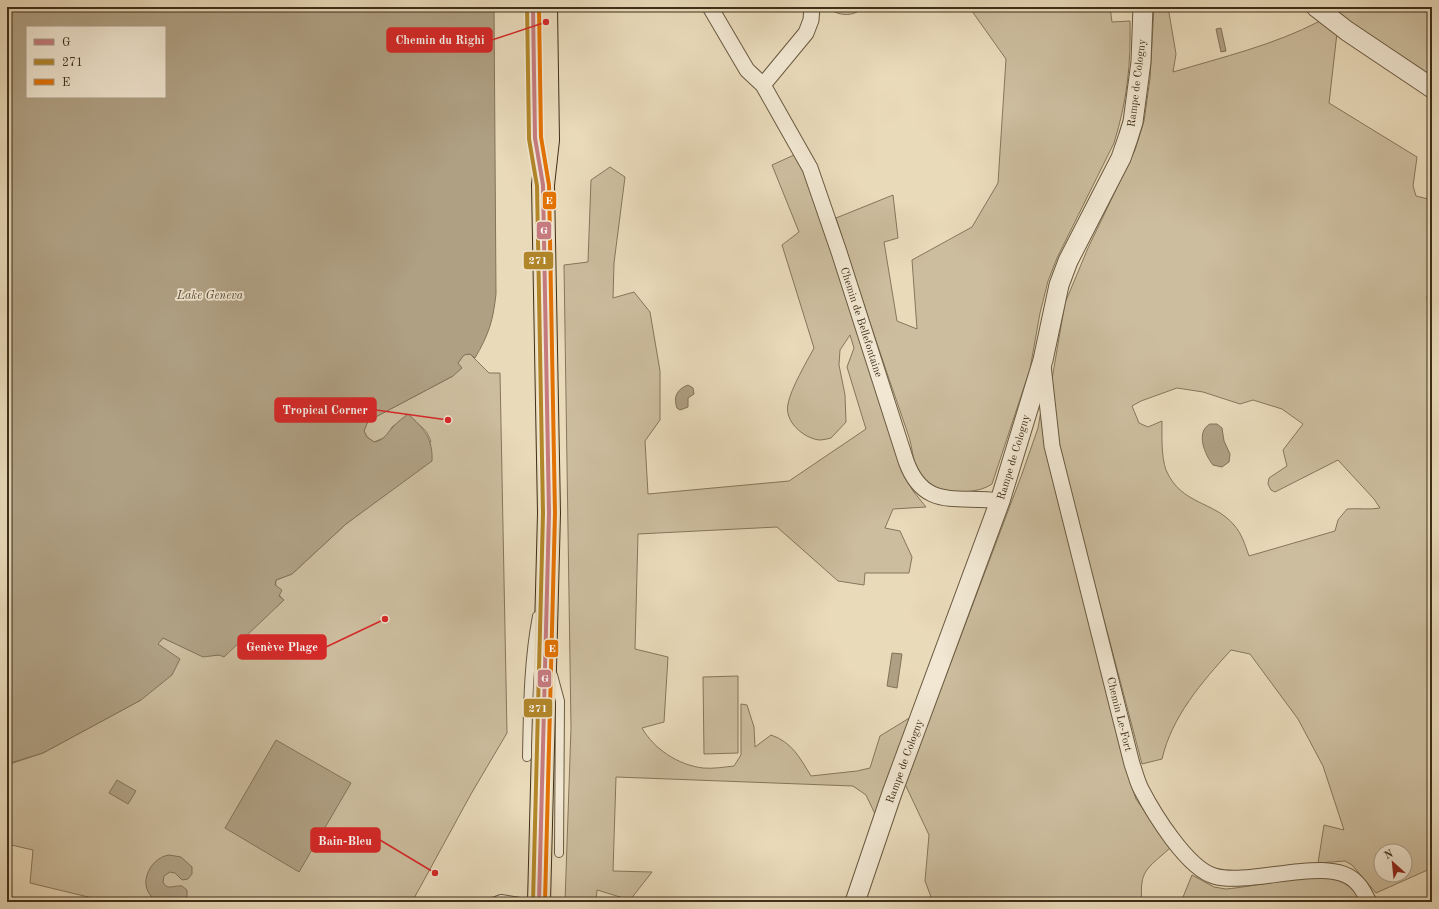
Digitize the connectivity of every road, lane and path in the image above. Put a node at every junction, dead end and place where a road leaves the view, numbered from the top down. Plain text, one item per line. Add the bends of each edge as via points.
1 (533, 7) edge
2 (546, 7) edge
3 (710, 7) edge
4 (812, 7) edge
5 (1143, 7) edge
6 (1316, 7) edge
7 (540, 85) junction
8 (763, 85) junction
9 (1432, 88) edge
10 (1043, 360) junction
11 (1000, 501) junction
12 (548, 558) junction
13 (546, 649) junction
14 (527, 757) dead end
15 (559, 853) dead end
16 (493, 902) edge
17 (520, 902) edge
18 (539, 902) edge
19 (855, 902) edge
20 (1369, 902) edge

1 - 7 main road
2 - 7 main road
3 - 8 street, Chemin de Bellefontaine via 747,70
4 - 8 street via 806,33
5 - 10 street, Rampe de Cologny via 1141,62 1133,122 1121,158 1087,222 1064,273 1053,307
6 - 9 street
7 - 12 main road via 548,140 543,186
8 - 11 street, Chemin de Bellefontaine via 815,180 913,478 920,488 932,495
10 - 11 street, Rampe de Cologny
10 - 20 street, Chemin Le-Fort via 1052,446 1132,764 1149,803 1179,847 1200,870 1208,874 1229,879 1297,872 1339,872 1356,881
11 - 19 street, Rampe de Cologny via 892,793
12 - 13 main road
12 - 14 lane via 532,646
13 - 15 lane via 560,701
13 - 18 main road
16 - 17 lane via 501,899

